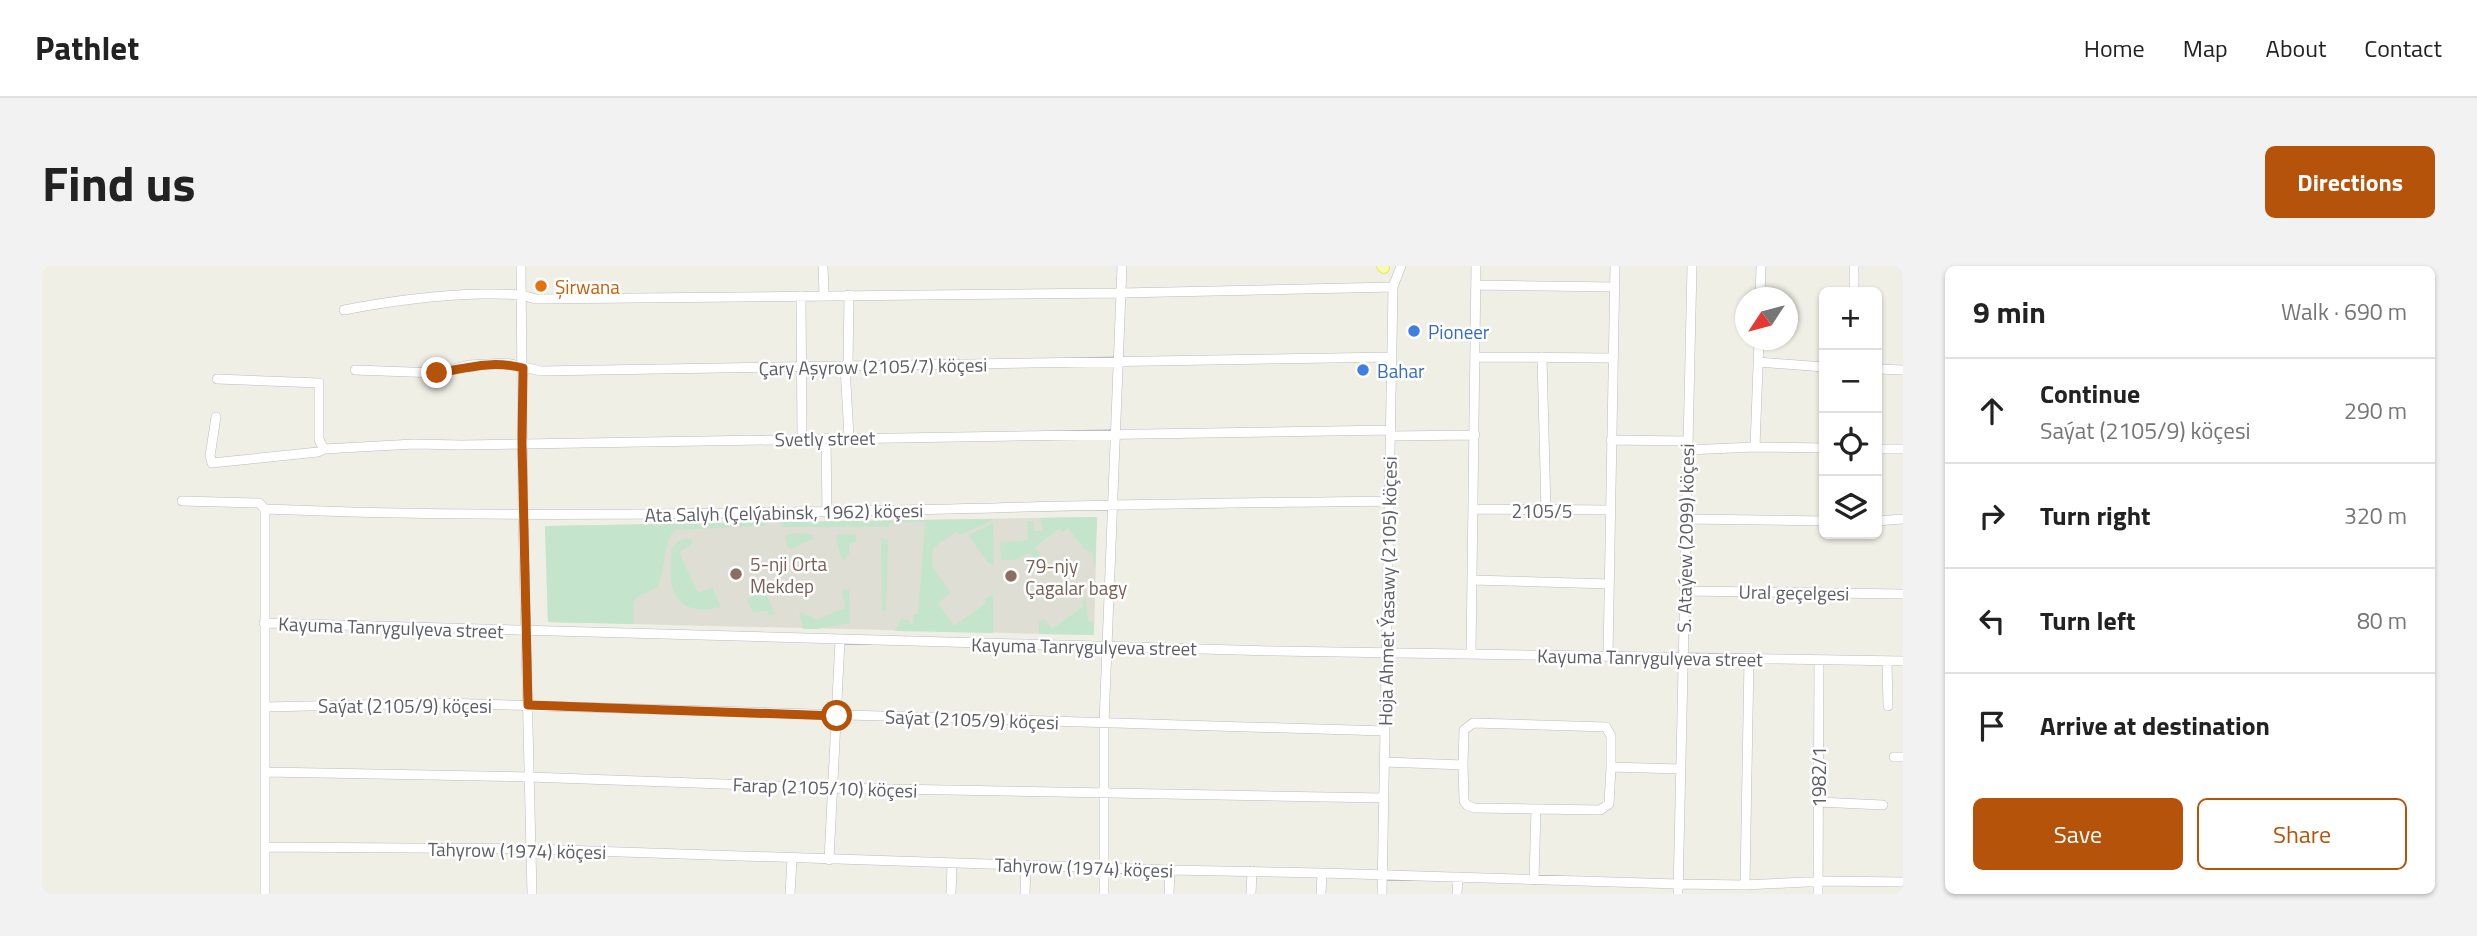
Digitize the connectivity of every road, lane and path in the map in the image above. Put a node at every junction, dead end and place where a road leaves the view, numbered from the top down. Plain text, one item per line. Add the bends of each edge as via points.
1 (521, 266) edge
2 (823, 266) edge
3 (1122, 266) edge
4 (1401, 266) edge
5 (1476, 266) edge
6 (1615, 266) edge
7 (1692, 266) edge
8 (1761, 266) edge
9 (1854, 266) edge
10 (1383, 267) edge
11 (1476, 285) junction
12 (1393, 287) junction
13 (1615, 287) junction
14 (1760, 287) edge
15 (1854, 287) edge
16 (1121, 293) junction
17 (520, 294) junction
18 (849, 295) junction
19 (801, 296) junction
20 (824, 296) junction
21 (344, 310) dead end
22 (1759, 350) edge
23 (1392, 357) junction
24 (1476, 357) junction
25 (1542, 357) junction
26 (1613, 358) junction
27 (1118, 362) junction
28 (1758, 362) junction
29 (847, 366) junction
30 (801, 367) junction
31 (1819, 367) edge
32 (523, 368) junction
33 (1882, 369) edge
34 (355, 370) dead end
35 (1903, 370) edge
36 (217, 379) dead end
37 (216, 417) dead end
38 (1115, 433) junction
39 (1391, 433) junction
40 (1475, 435) junction
41 (849, 437) junction
42 (802, 438) junction
43 (825, 438) junction
44 (1611, 440) junction
45 (522, 443) junction
46 (1687, 445) junction
47 (1755, 447) junction
48 (1819, 448) edge
49 (324, 449) junction
50 (1882, 449) edge
51 (1903, 449) edge
52 (1389, 500) junction
53 (182, 501) dead end
54 (1114, 506) junction
55 (265, 509) junction
56 (1474, 509) junction
57 (1546, 510) junction
58 (1610, 510) junction
59 (827, 512) junction
60 (523, 515) junction
61 (1685, 519) junction
62 (1903, 519) edge
63 (1819, 521) edge
64 (1882, 521) edge
65 (1473, 580) junction
66 (1609, 584) junction
67 (1684, 591) junction
68 (1903, 594) edge
69 (264, 623) junction
70 (526, 631) junction
71 (840, 640) junction
72 (1107, 647) junction
73 (1387, 653) junction
74 (1471, 654) junction
75 (1608, 656) junction
76 (1683, 658) junction
77 (1749, 659) junction
78 (1819, 660) junction
79 (1887, 661) junction
80 (1903, 662) edge
81 (528, 705) junction
82 (1888, 706) dead end
83 (265, 707) junction
84 (837, 716) junction
85 (1104, 723) junction
86 (1385, 731) junction
87 (1385, 762) junction
88 (1463, 765) junction
89 (1611, 766) junction
90 (1681, 769) junction
91 (266, 772) junction
92 (530, 777) junction
93 (834, 788) junction
94 (1104, 793) junction
95 (1383, 798) junction
96 (1818, 802) junction
97 (1883, 805) dead end
98 (1536, 809) junction
99 (265, 847) junction
100 (531, 849) junction
101 (792, 859) junction
102 (829, 860) junction
103 (952, 863) junction
104 (1026, 866) junction
105 (1105, 868) junction
106 (1170, 870) junction
107 (1252, 871) junction
108 (1322, 873) junction
109 (1383, 874) junction
110 (1458, 877) junction
111 (1534, 880) junction
112 (1818, 881) junction
113 (1616, 882) junction
114 (1903, 882) edge
115 (1745, 885) junction
116 (1678, 889) edge
117 (265, 894) edge
118 (532, 894) edge
119 (790, 894) edge
120 (951, 894) edge
121 (1024, 894) edge
122 (1104, 894) edge
123 (1169, 894) edge
124 (1251, 894) edge
125 (1321, 894) edge
126 (1382, 894) edge
127 (1457, 894) edge
128 (1616, 894) edge
129 (1818, 894) edge

1 - 17 street
2 - 20 street
3 - 16 street
4 - 12 street, Hoja Ahmet Ýasawy (2105) köçesi
5 - 11 street
6 - 13 street
7 - 46 street, S. Ataýew (2099) köçesi
8 - 14 street
9 - 15 street
10 - 12 street, Hoja Ahmet Ýasawy (2105) köçesi
11 - 13 street
11 - 24 street
12 - 16 street
12 - 23 street, Hoja Ahmet Ýasawy (2105) köçesi
13 - 26 street
16 - 18 street
16 - 27 street
17 - 19 street via 536,299
17 - 21 street via 412,298
17 - 32 street
18 - 20 street
18 - 29 street
19 - 20 street
19 - 30 street
22 - 28 street
23 - 27 street, Çary Aşyrow (2105/7) köçesi
23 - 39 street, Hoja Ahmet Ýasawy (2105) köçesi
24 - 25 street
24 - 40 street
25 - 26 street
25 - 57 street
26 - 44 street
27 - 29 street, Çary Aşyrow (2105/7) köçesi
27 - 38 street
28 - 31 street
28 - 47 street
29 - 30 street, Çary Aşyrow (2105/7) köçesi
29 - 41 street
30 - 32 street, Çary Aşyrow (2105/7) köçesi
30 - 42 street
32 - 34 street, Çary Aşyrow (2105/7) köçesi via 506,363 437,373
32 - 45 street
33 - 35 street
36 - 49 street via 316,382 320,386 319,440
37 - 49 street, Svetly street via 212,463
38 - 39 street, Svetly street
38 - 41 street, Svetly street
38 - 54 street
39 - 40 street, Svetly street
39 - 52 street, Hoja Ahmet Ýasawy (2105) köçesi
40 - 56 street
41 - 43 street, Svetly street
42 - 43 street, Svetly street
42 - 45 street, Svetly street
43 - 59 street
44 - 46 street
44 - 58 street
45 - 49 street, Svetly street
45 - 60 street
46 - 47 street
46 - 61 street, S. Ataýew (2099) köçesi
47 - 48 street
50 - 51 street
52 - 54 street, Ata Salyh (Çelýabinsk, 1962) köçesi
52 - 73 street, Hoja Ahmet Ýasawy (2105) köçesi
53 - 55 street, Ata Salyh (Çelýabinsk, 1962) köçesi via 259,503
54 - 59 street, Ata Salyh (Çelýabinsk, 1962) köçesi
54 - 72 street
55 - 60 street, Ata Salyh (Çelýabinsk, 1962) köçesi
55 - 69 street
56 - 57 street, 2105/5
56 - 65 street
57 - 58 street, 2105/5
58 - 66 street
59 - 60 street, Ata Salyh (Çelýabinsk, 1962) köçesi
60 - 70 street
61 - 63 street
61 - 67 street, S. Ataýew (2099) köçesi
62 - 64 street
65 - 66 street
65 - 74 street
66 - 75 street
67 - 68 street, Ural geçelgesi
67 - 76 street, S. Ataýew (2099) köçesi
69 - 70 street, Kayuma Tanrygulyeva street
69 - 83 street
70 - 71 street, Kayuma Tanrygulyeva street
70 - 81 street
71 - 72 street, Kayuma Tanrygulyeva street
71 - 84 street
72 - 73 street, Kayuma Tanrygulyeva street
72 - 85 street
73 - 74 street, Kayuma Tanrygulyeva street
73 - 86 street, Hoja Ahmet Ýasawy (2105) köçesi
74 - 75 street, Kayuma Tanrygulyeva street
75 - 76 street, Kayuma Tanrygulyeva street
76 - 77 street, Kayuma Tanrygulyeva street
76 - 90 street, S. Ataýew (2099) köçesi
77 - 78 street, Kayuma Tanrygulyeva street
77 - 115 street
78 - 79 street, Kayuma Tanrygulyeva street
78 - 96 street, 1982/1
79 - 80 street, Kayuma Tanrygulyeva street
79 - 82 street
81 - 83 street, Saýat (2105/9) köçesi
81 - 84 street, Saýat (2105/9) köçesi
81 - 92 street
83 - 91 street
84 - 85 street, Saýat (2105/9) köçesi
84 - 93 street
85 - 86 street, Saýat (2105/9) köçesi
85 - 94 street
86 - 87 street, Hoja Ahmet Ýasawy (2105) köçesi
87 - 88 street
87 - 95 street, Hoja Ahmet Ýasawy (2105) köçesi
88 - 89 street via 1464,730 1473,723 1606,727 1611,736
88 - 98 street via 1464,801 1470,808
89 - 90 street
89 - 98 street via 1604,809
90 - 116 street, S. Ataýew (2099) köçesi
91 - 92 street, Farap (2105/10) köçesi
91 - 99 street
92 - 93 street, Farap (2105/10) köçesi
92 - 100 street
93 - 94 street, Farap (2105/10) köçesi
93 - 102 street
94 - 95 street, Farap (2105/10) köçesi
94 - 105 street
95 - 109 street, Hoja Ahmet Ýasawy (2105) köçesi
96 - 97 street
96 - 112 street, 1982/1
98 - 111 street
99 - 100 street, Tahyrow (1974) köçesi
99 - 117 street
100 - 101 street, Tahyrow (1974) köçesi
100 - 118 street
101 - 102 street, Tahyrow (1974) köçesi
101 - 119 street
102 - 103 street, Tahyrow (1974) köçesi
103 - 104 street, Tahyrow (1974) köçesi
103 - 120 street
104 - 105 street, Tahyrow (1974) köçesi
104 - 121 street
105 - 106 street, Tahyrow (1974) köçesi
105 - 122 street
106 - 107 street, Tahyrow (1974) köçesi
106 - 123 street
107 - 108 street, Tahyrow (1974) köçesi
107 - 124 street
108 - 109 street, Tahyrow (1974) köçesi
108 - 125 street
109 - 110 street, Tahyrow (1974) köçesi
109 - 126 street, Hoja Ahmet Ýasawy (2105) köçesi
110 - 111 street, Tahyrow (1974) köçesi
110 - 127 street
111 - 113 street, Tahyrow (1974) köçesi
112 - 114 street, Tahyrow (1974) köçesi
112 - 115 street, Tahyrow (1974) köçesi
112 - 129 street, 1982/1
113 - 116 street, Tahyrow (1974) köçesi
113 - 128 street
115 - 116 street, Tahyrow (1974) köçesi

